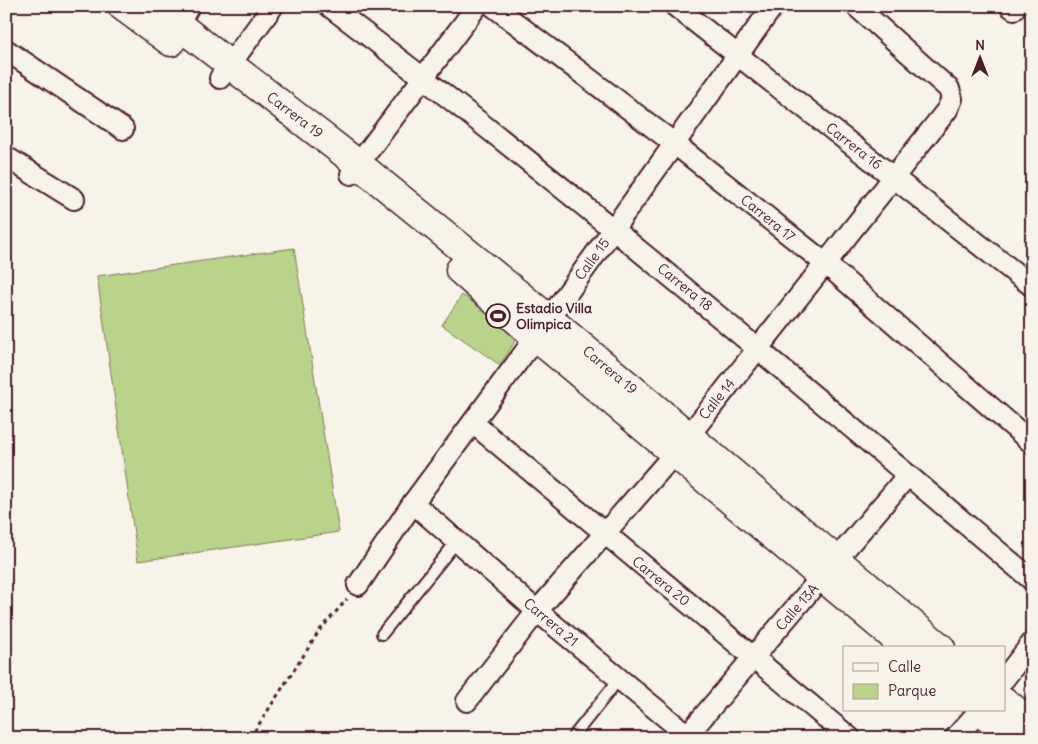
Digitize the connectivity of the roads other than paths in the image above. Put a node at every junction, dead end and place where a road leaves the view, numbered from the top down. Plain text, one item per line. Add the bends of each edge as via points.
1 (122, 6) edge
2 (154, 6) edge
3 (273, 6) edge
4 (329, 6) edge
5 (477, 6) edge
6 (493, 6) edge
7 (675, 6) edge
8 (773, 6) edge
9 (856, 6) edge
10 (179, 23) edge
11 (6, 50) edge
12 (739, 56) junction
13 (225, 72) junction
14 (422, 76) junction
15 (123, 129) dead end
16 (676, 144) junction
17 (6, 157) edge
18 (354, 169) junction
19 (895, 178) junction
20 (74, 198) dead end
21 (614, 229) junction
22 (826, 264) junction
23 (1032, 286) edge
24 (542, 328) junction
25 (760, 348) junction
26 (473, 423) junction
27 (1032, 442) edge
28 (682, 444) junction
29 (908, 475) junction
30 (413, 503) junction
31 (603, 534) junction
32 (457, 541) junction
33 (830, 568) junction
34 (1032, 580) edge
35 (358, 585) road end
36 (537, 611) junction
37 (382, 634) dead end
38 (1032, 643) edge
39 (904, 646) edge
40 (938, 646) edge
41 (755, 656) junction
42 (1006, 676) edge
43 (620, 678) junction
44 (467, 701) dead end
45 (1006, 703) edge
46 (978, 712) edge
47 (982, 712) edge
48 (1032, 724) edge
49 (688, 737) edge
50 (572, 738) edge
51 (850, 738) edge
52 (955, 738) edge
53 (1013, 738) edge

1 - 10 street, Carrera 19
2 - 10 street, Carrera 19
3 - 13 street
4 - 14 street, Carrera 18
5 - 14 street
6 - 16 street, Carrera 17
7 - 12 street, Carrera 16
8 - 12 street, Calle 15
9 - 19 street, Calle 14 via 949,89 952,99
10 - 13 street, Carrera 19
11 - 15 street
12 - 16 street, Calle 15
12 - 19 street, Carrera 16
13 - 18 street, Carrera 19
14 - 18 street
14 - 21 street, Carrera 18
16 - 21 street, Calle 15
16 - 22 street, Carrera 17
17 - 20 street
18 - 24 street, Carrera 19
19 - 22 street, Calle 14
19 - 23 street, Carrera 16
21 - 24 street, Calle 15
21 - 25 street, Carrera 18
22 - 25 street, Calle 14
22 - 27 street, Carrera 17
24 - 26 street, Calle 15
24 - 28 street, Carrera 19
25 - 28 street, Calle 14
25 - 29 street, Carrera 18
26 - 30 street, Calle 15
26 - 31 street, Carrera 20
28 - 31 street, Calle 14
28 - 33 street, Carrera 19
29 - 33 street, Calle 13A
29 - 34 street, Carrera 18
30 - 32 street, Carrera 21
30 - 35 street, Calle 15
31 - 36 street, Calle 14
31 - 41 street, Carrera 20
32 - 36 street, Carrera 21
32 - 37 lane
33 - 39 street, Carrera 19
33 - 40 street, Carrera 19
33 - 41 street, Calle 13A
36 - 43 street, Carrera 21
36 - 44 street, Calle 14
38 - 42 street
41 - 49 street, Calle 13A
41 - 51 street, Carrera 20
43 - 49 street, Carrera 21
43 - 50 lane
45 - 48 street
46 - 52 street
47 - 53 street

